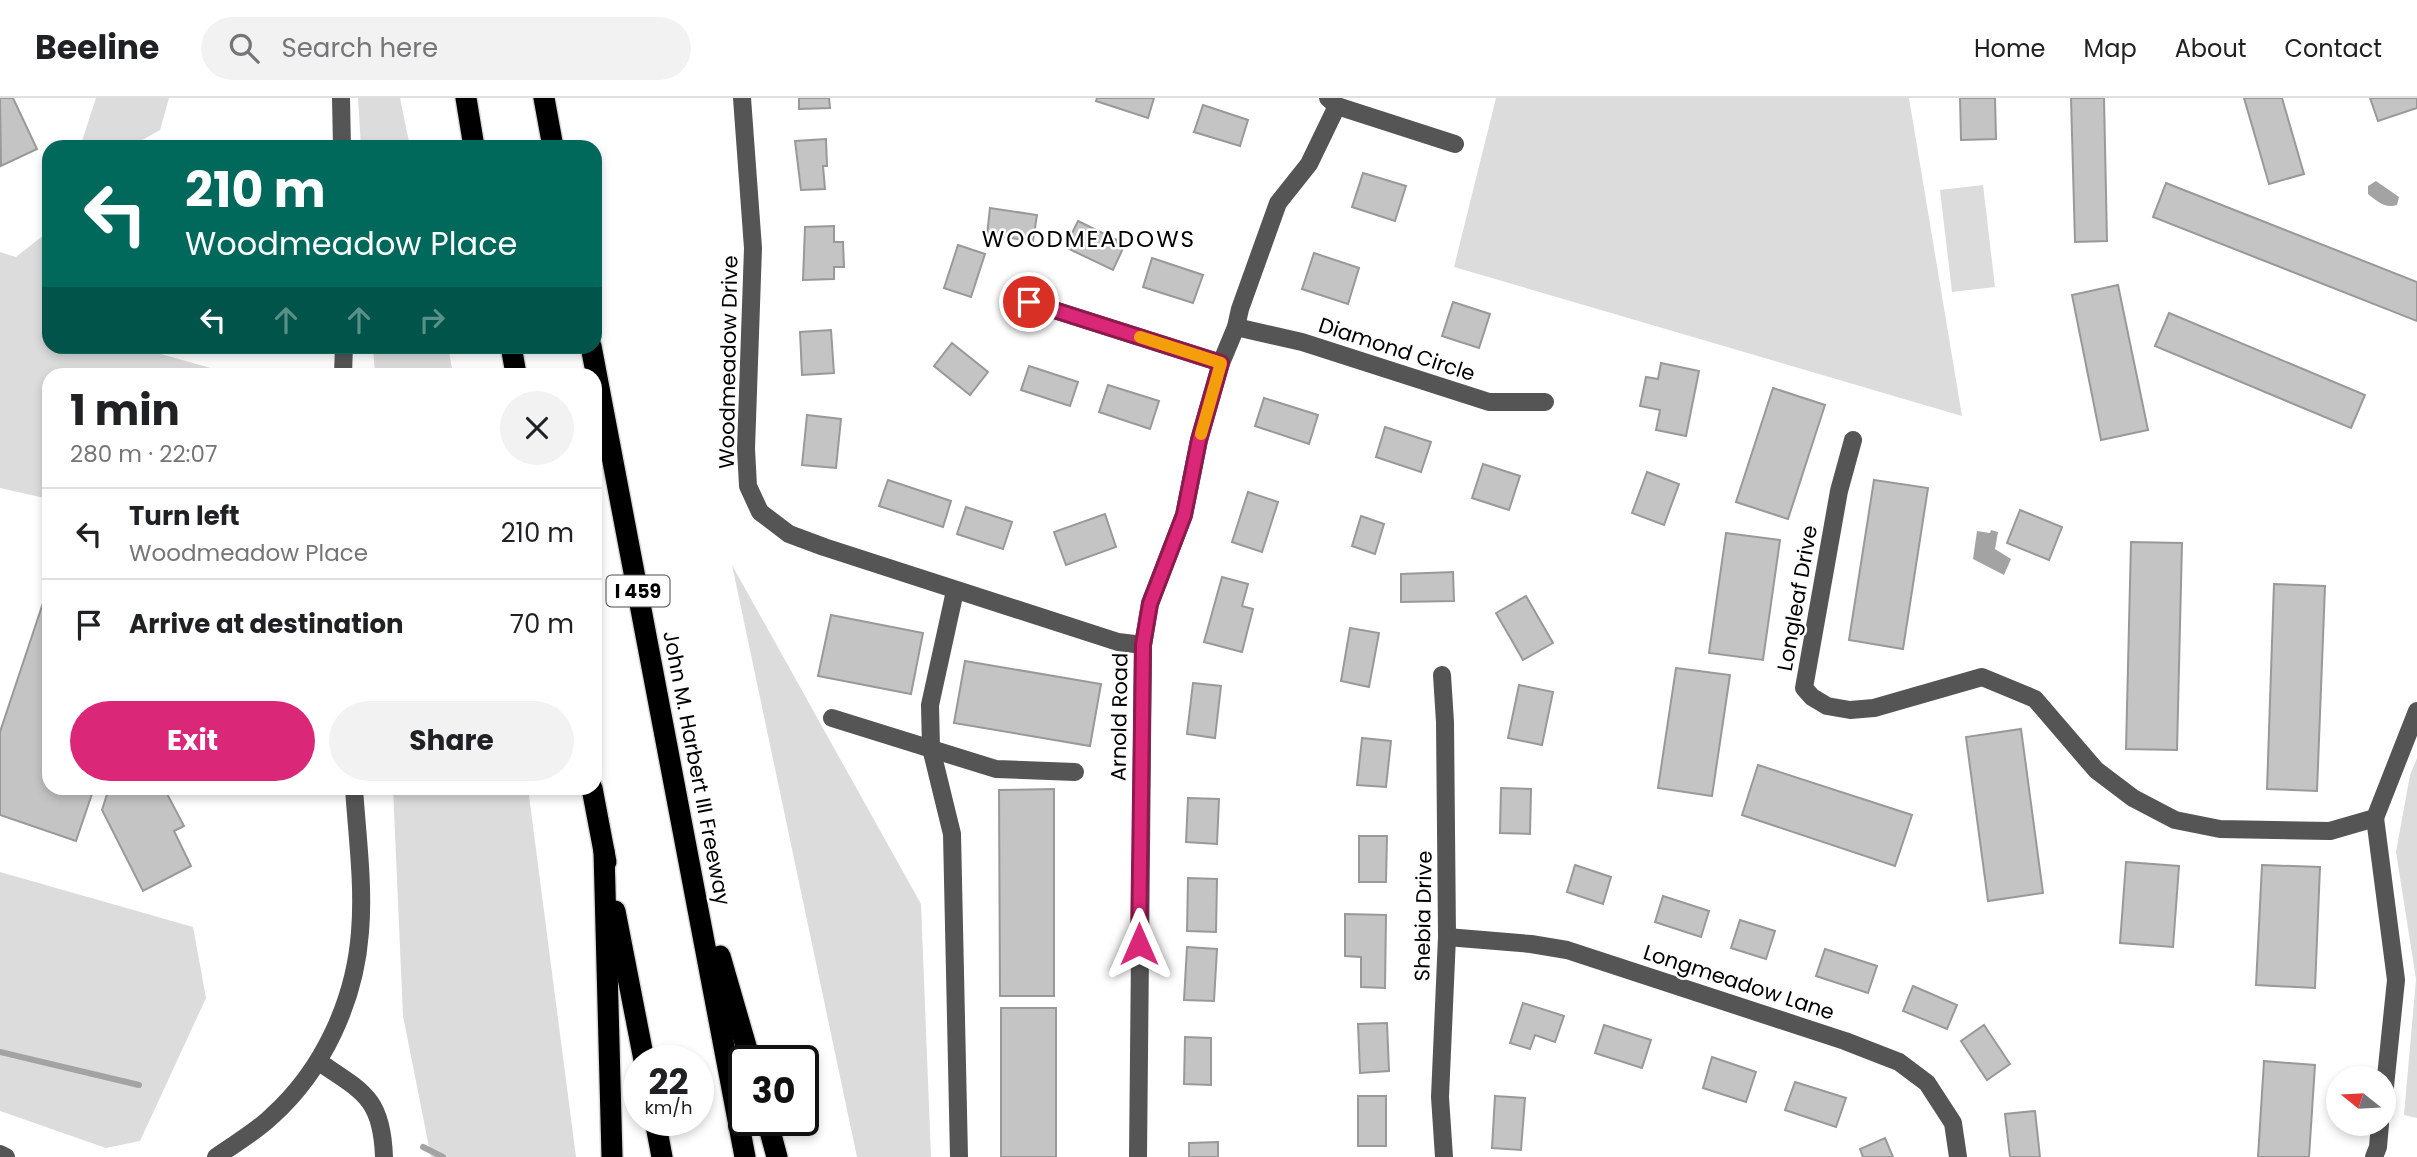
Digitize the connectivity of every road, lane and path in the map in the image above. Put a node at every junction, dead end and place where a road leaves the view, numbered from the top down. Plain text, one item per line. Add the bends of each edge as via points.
1 (341, 98) edge
2 (466, 98) edge
3 (544, 98) edge
4 (742, 98) edge
5 (1332, 102) edge
6 (342, 140) edge
7 (473, 140) edge
8 (552, 140) edge
9 (1455, 144) dead end
10 (1029, 302) dead end
11 (1236, 327) junction
12 (1221, 363) junction
13 (1545, 402) dead end
14 (602, 403) edge
15 (1853, 440) dead end
16 (955, 591) junction
17 (1143, 645) junction
18 (1442, 675) dead end
19 (2417, 711) edge
20 (832, 718) dead end
21 (930, 747) junction
22 (1076, 772) dead end
23 (354, 795) edge
24 (593, 795) edge
25 (2375, 818) junction
26 (685, 836) junction
27 (604, 851) junction
28 (1447, 937) junction
29 (641, 1045) edge
30 (746, 1045) edge
31 (318, 1062) junction
32 (2387, 1066) edge
33 (658, 1136) edge
34 (771, 1136) edge
35 (2379, 1136) edge
36 (0, 1154) edge
37 (6, 1157) edge
38 (216, 1157) edge
39 (384, 1157) edge
40 (612, 1157) edge
41 (662, 1157) edge
42 (745, 1157) edge
43 (777, 1157) edge
44 (959, 1157) edge
45 (1138, 1157) edge
46 (1444, 1157) edge
47 (1958, 1157) edge
48 (2374, 1157) edge

1 - 6 street
2 - 7 highway
3 - 8 highway
4 - 16 street, Woodmeadow Drive via 753,247 748,486 760,512 789,534
5 - 9 street
5 - 11 street, Arnold Road via 1309,164 1278,203
10 - 12 street
11 - 12 street, Arnold Road
11 - 13 street, Diamond Circle via 1301,342 1489,402
12 - 17 street, Arnold Road via 1184,515 1150,604
14 - 26 highway, John M. Harbert III Freeway / I 459
15 - 25 street, Longleaf Drive via 1839,491 1804,688 1812,697 1850,710 1874,708 1982,677 2035,699 2096,771 2175,820 2220,829 2330,831
16 - 17 street, Woodmeadow Drive via 1118,642
16 - 21 street via 930,705
17 - 45 street, Arnold Road
18 - 28 street, Shebia Drive
19 - 25 street
20 - 21 street
21 - 22 street via 996,769
21 - 44 street via 952,834
23 - 31 street via 360,932 352,980
24 - 27 highway
25 - 32 street via 2396,980
26 - 30 highway
26 - 42 highway, John M. Harbert III Freeway / I 459
27 - 29 highway
27 - 40 highway
28 - 46 street, Shebia Drive via 1440,1097
28 - 47 street, Longmeadow Lane via 1567,950 1899,1062 1927,1083 1946,1112
31 - 38 street via 272,1117
31 - 39 street via 368,1097 379,1115
33 - 41 highway
34 - 43 highway
35 - 48 street
36 - 37 street

